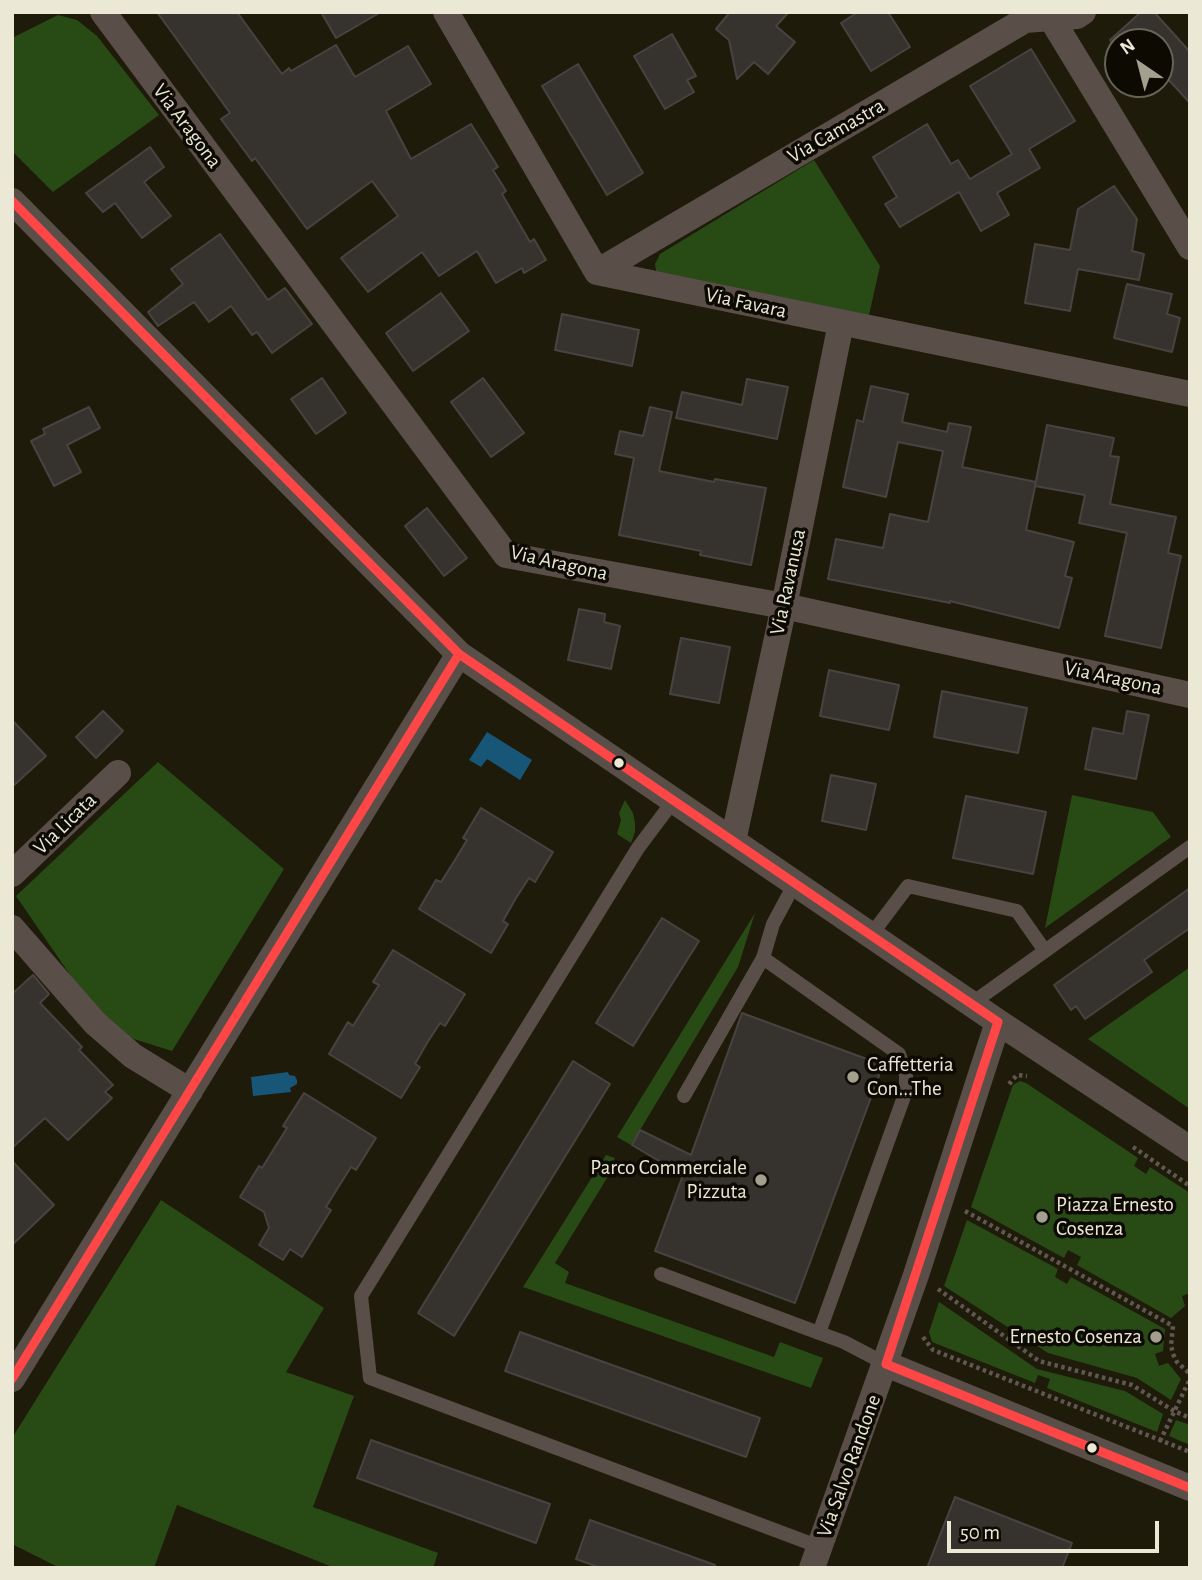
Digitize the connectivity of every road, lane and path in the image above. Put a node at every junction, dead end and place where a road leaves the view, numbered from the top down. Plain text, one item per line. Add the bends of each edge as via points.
1 (103, 12) edge
2 (446, 12) edge
3 (1083, 12) edge
4 (1051, 18) junction
5 (12, 201) edge
6 (1190, 247) edge
7 (597, 272) junction
8 (841, 323) junction
9 (1190, 394) edge
10 (784, 606) junction
11 (459, 654) junction
12 (1190, 695) edge
13 (118, 773) dead end
14 (674, 800) junction
15 (733, 841) junction
16 (1190, 847) edge
17 (12, 874) edge
18 (795, 883) junction
19 (12, 928) edge
20 (871, 935) junction
21 (1045, 951) junction
22 (763, 958) junction
23 (971, 1004) junction
24 (998, 1022) junction
25 (1036, 1082) dead end
26 (190, 1091) junction
27 (684, 1096) dead end
28 (1004, 1096) dead end
29 (1124, 1141) dead end
30 (1190, 1149) edge
31 (1190, 1186) edge
32 (970, 1198) dead end
33 (965, 1211) junction
34 (961, 1224) dead end
35 (661, 1274) dead end
36 (942, 1276) dead end
37 (933, 1285) dead end
38 (938, 1289) junction
39 (934, 1300) dead end
40 (819, 1333) junction
41 (922, 1333) dead end
42 (886, 1364) junction
43 (1190, 1376) edge
44 (12, 1379) edge
45 (1174, 1411) junction
46 (1190, 1418) edge
47 (1160, 1441) junction
48 (1190, 1452) edge
49 (1190, 1488) edge
50 (816, 1557) edge

1 - 10 street, Via Aragona via 506,555
2 - 7 street
3 - 4 street, Via Camastra
4 - 6 street
4 - 7 street, Via Camastra via 1025,20
5 - 11 street
7 - 8 street, Via Favara
8 - 9 street, Via Favara
8 - 10 street, Via Ravanusa
10 - 12 street, Via Aragona
10 - 15 street, Via Ravanusa
11 - 14 street
11 - 26 street
13 - 17 street, Via Licata
14 - 15 street
14 - 50 lane via 638,848 361,1296 370,1378
15 - 18 street
16 - 21 lane
18 - 20 street
18 - 22 lane via 773,924
19 - 26 street via 95,1023 133,1056
20 - 21 lane via 908,886 1017,911
20 - 23 street
21 - 23 lane
22 - 27 lane
22 - 40 lane via 899,1055 906,1075 906,1091
23 - 24 street
24 - 30 street
24 - 42 street, Via Salvo Randone
25 - 28 path via 1025,1074 1017,1075
26 - 44 street
29 - 31 path
32 - 33 path
33 - 34 path
33 - 43 path via 1173,1326 1173,1354
35 - 40 lane
36 - 38 path
37 - 38 path
38 - 39 path
38 - 45 path via 1039,1361 1132,1385
40 - 42 lane
41 - 47 path via 933,1350
42 - 49 street
42 - 50 street, Via Salvo Randone
43 - 45 path
45 - 46 path
45 - 47 path
47 - 48 path

